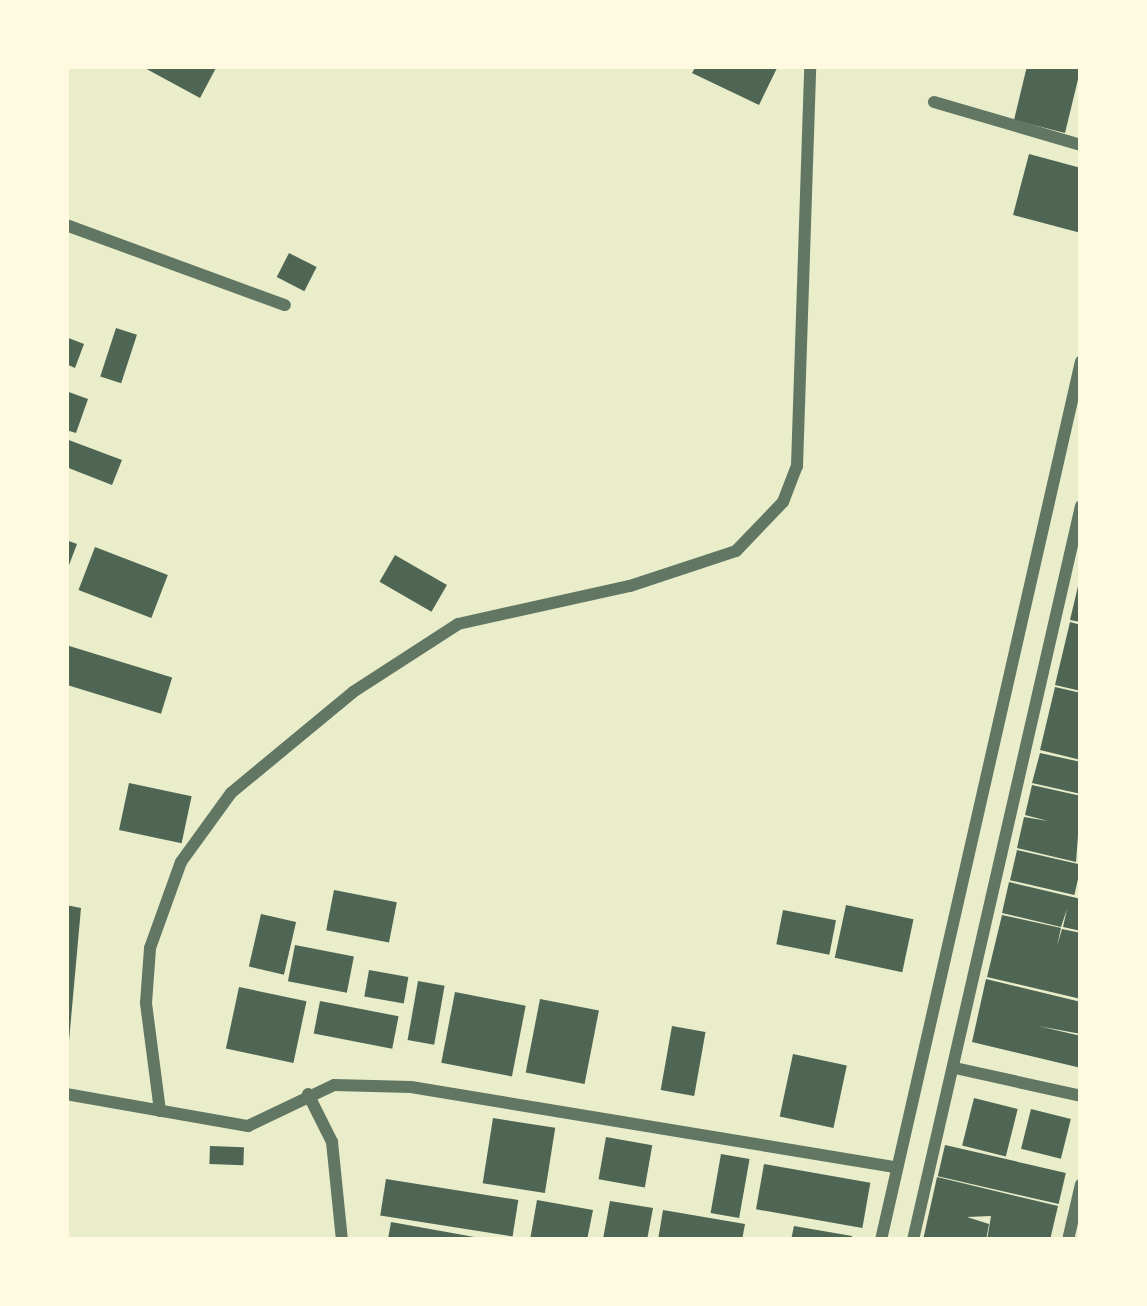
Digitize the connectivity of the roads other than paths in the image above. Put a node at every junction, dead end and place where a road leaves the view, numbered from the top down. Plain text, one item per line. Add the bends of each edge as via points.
1 (810, 66) edge
2 (934, 102) dead end
3 (1081, 145) edge
4 (66, 225) edge
5 (284, 305) dead end
6 (1081, 362) edge
7 (1081, 506) edge
8 (955, 1068) junction
9 (66, 1094) edge
10 (308, 1094) junction
11 (1081, 1096) edge
12 (160, 1111) junction
13 (896, 1167) junction
14 (1081, 1184) edge
15 (342, 1240) edge
16 (881, 1240) edge
17 (913, 1240) edge
18 (1068, 1240) edge

1 - 12 street via 796,466 783,502 736,550 630,586 458,624 353,692 230,793 181,862 150,948 146,1003
2 - 3 street
4 - 5 street
6 - 13 street
7 - 8 street
8 - 11 street
8 - 17 street
9 - 12 street
10 - 12 street via 248,1126
10 - 13 street via 334,1085 411,1087
10 - 15 street via 332,1142
13 - 16 street
14 - 18 street

